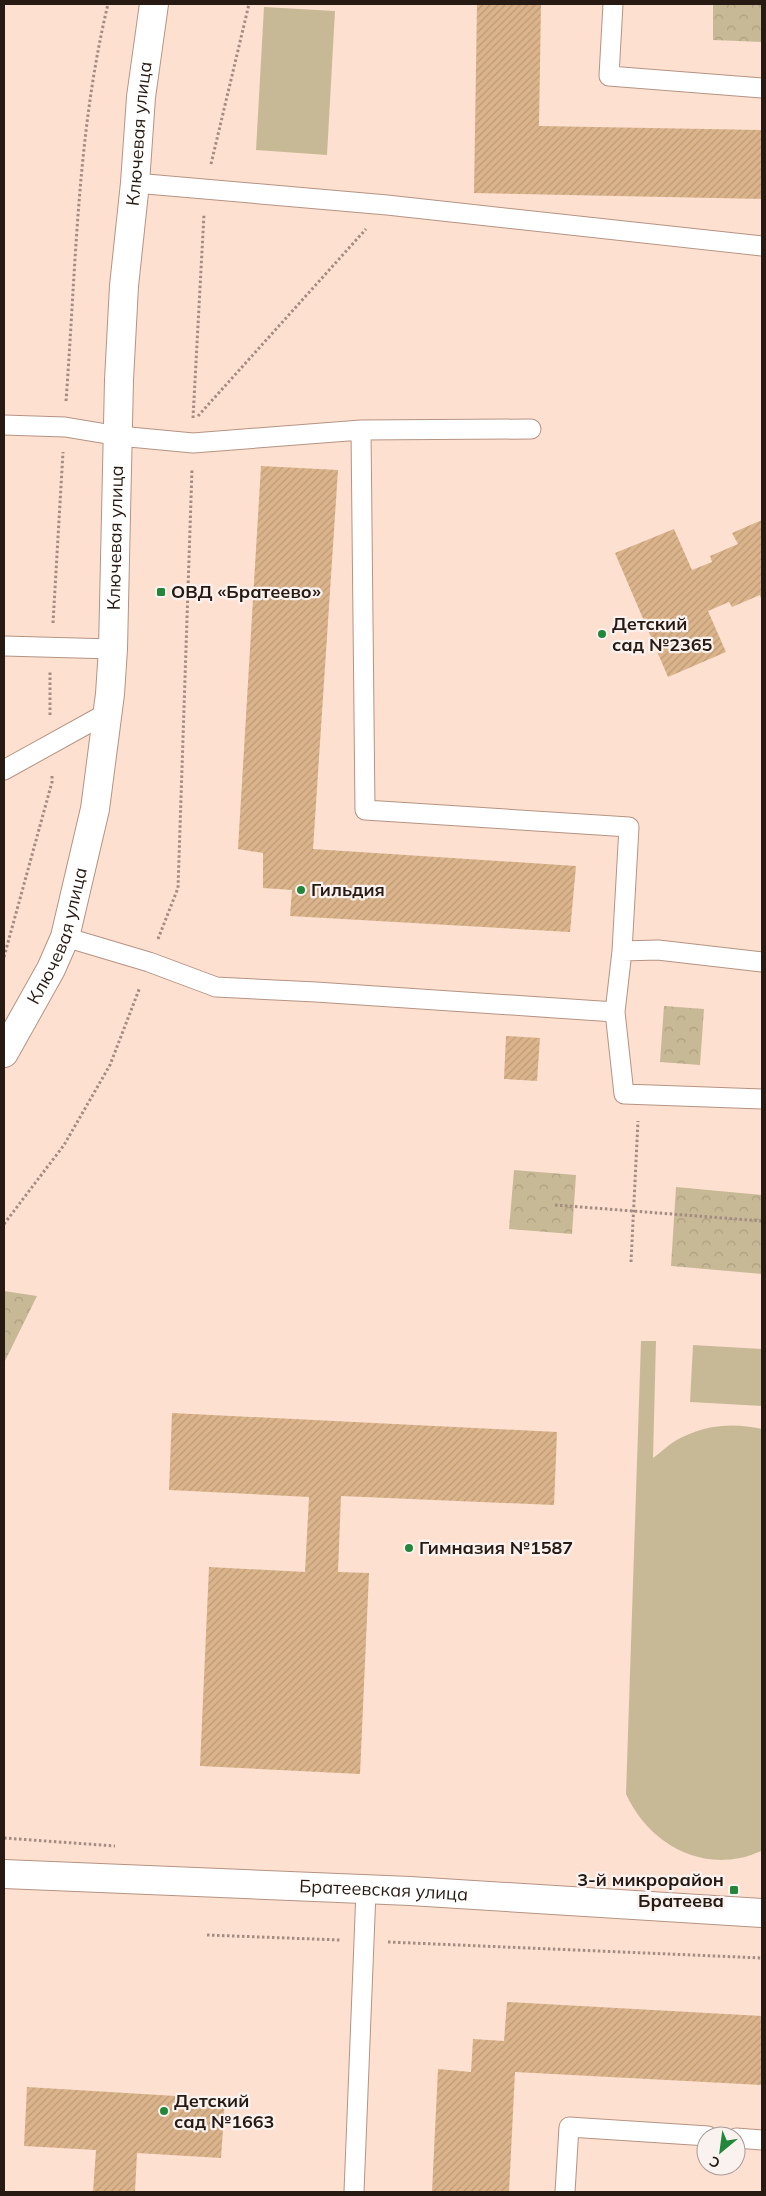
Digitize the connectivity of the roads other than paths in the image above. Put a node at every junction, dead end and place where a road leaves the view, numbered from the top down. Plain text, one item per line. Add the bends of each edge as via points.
1 (154, 4) edge
2 (613, 4) edge
3 (762, 88) edge
4 (135, 183) junction
5 (762, 246) edge
6 (4, 425) edge
7 (531, 429) dead end
8 (361, 430) junction
9 (119, 436) junction
10 (4, 646) edge
11 (113, 649) junction
12 (107, 713) junction
13 (4, 770) edge
14 (65, 937) junction
15 (622, 951) junction
16 (762, 962) edge
17 (615, 1012) junction
18 (6, 1040) edge
19 (762, 1099) edge
20 (4, 1874) edge
21 (366, 1890) junction
22 (762, 1913) edge
23 (696, 2135) edge
24 (746, 2139) edge
25 (762, 2140) edge
26 (354, 2192) edge
27 (565, 2192) edge

1 - 4 street, Ключевая улица via 141,97
2 - 3 lane via 609,76
4 - 5 lane
4 - 9 street, Ключевая улица via 124,286
6 - 9 lane via 65,427
7 - 8 lane
8 - 9 lane via 193,444
8 - 15 lane via 365,810 629,827
9 - 11 street, Ключевая улица
10 - 11 lane
11 - 12 street, Ключевая улица
12 - 13 lane
12 - 14 street, Ключевая улица via 95,809
14 - 17 lane via 149,962 216,987
14 - 18 street, Ключевая улица via 51,969
15 - 16 lane via 658,950
15 - 17 lane
17 - 19 lane via 624,1094
20 - 21 street, Братеевская улица
21 - 22 street, Братеевская улица
21 - 26 lane
23 - 27 lane via 569,2127
24 - 25 lane

